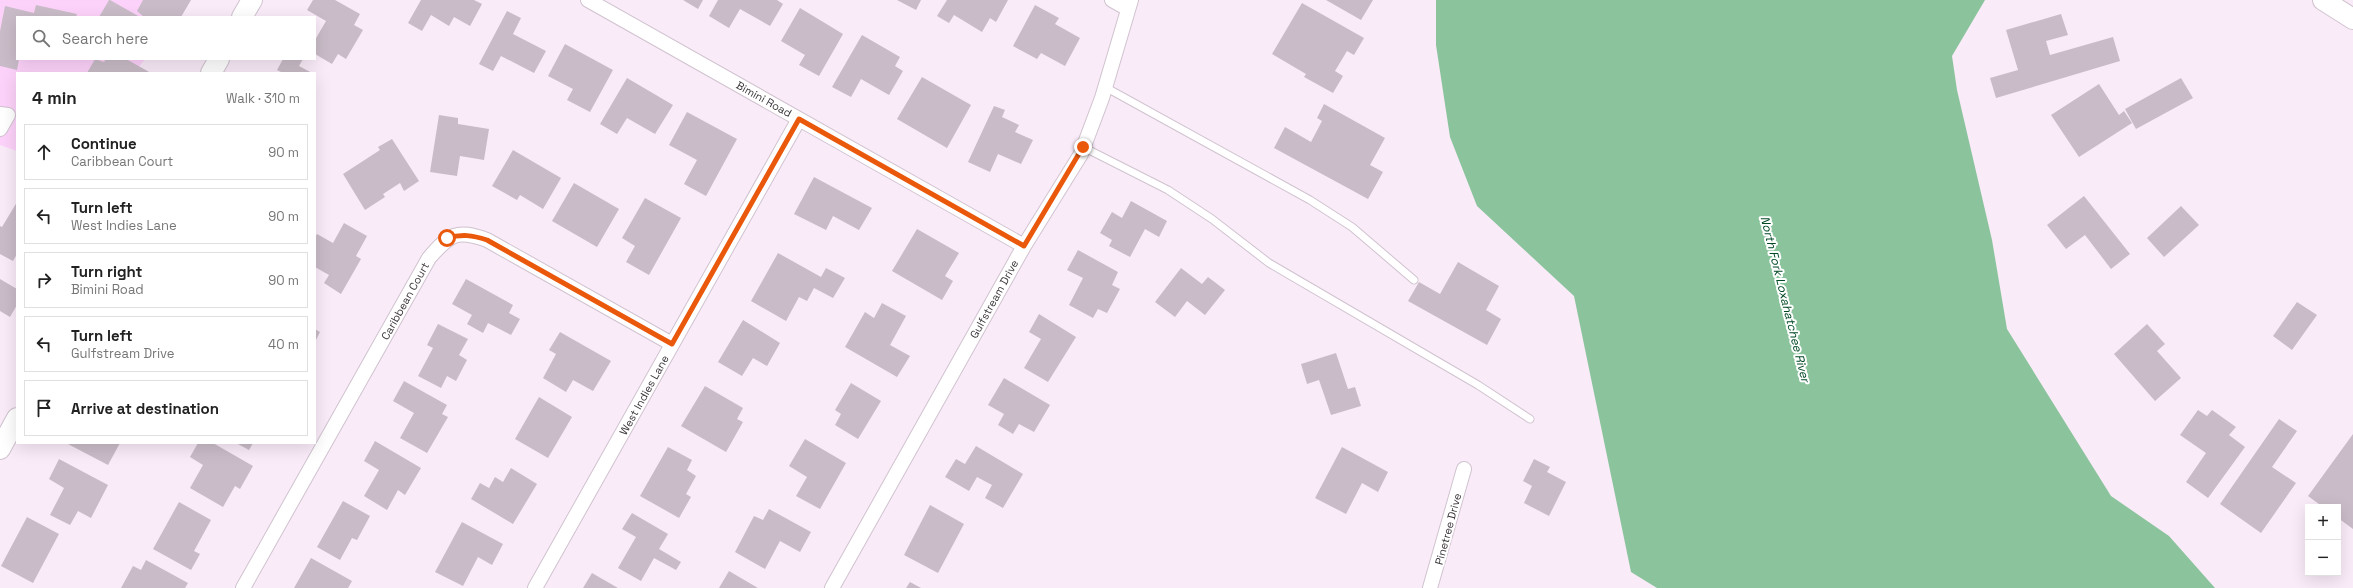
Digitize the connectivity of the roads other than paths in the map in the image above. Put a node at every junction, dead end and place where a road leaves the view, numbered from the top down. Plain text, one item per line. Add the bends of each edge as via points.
1 (252, 0) edge
2 (588, 0) edge
3 (1112, 0) edge
4 (2323, 0) edge
5 (1130, 5) edge
6 (243, 16) edge
7 (2353, 19) edge
8 (218, 60) edge
9 (212, 72) edge
10 (1105, 87) junction
11 (4, 114) edge
12 (799, 119) junction
13 (0, 129) edge
14 (1083, 147) junction
15 (1024, 246) junction
16 (1414, 280) dead end
17 (672, 344) junction
18 (1530, 419) dead end
19 (16, 420) edge
20 (0, 448) edge
21 (1464, 468) dead end
22 (243, 588) edge
23 (535, 588) edge
24 (832, 588) edge
25 (1430, 588) edge

1 - 6 street
2 - 12 street, Bimini Road
3 - 5 street
4 - 7 street
5 - 10 street, Gulfstream Drive
8 - 9 street
10 - 14 street, Gulfstream Drive
10 - 16 lane via 1310,200 1352,227
11 - 13 street
12 - 15 street, Bimini Road
12 - 17 street, West Indies Lane
14 - 15 street, Gulfstream Drive
14 - 18 lane via 1168,190 1268,263 1478,385
15 - 24 street, Gulfstream Drive
17 - 22 street, Caribbean Court via 487,240 474,235 460,234 447,238 429,258
17 - 23 street, West Indies Lane
19 - 20 street
21 - 25 street, Pinetree Drive

